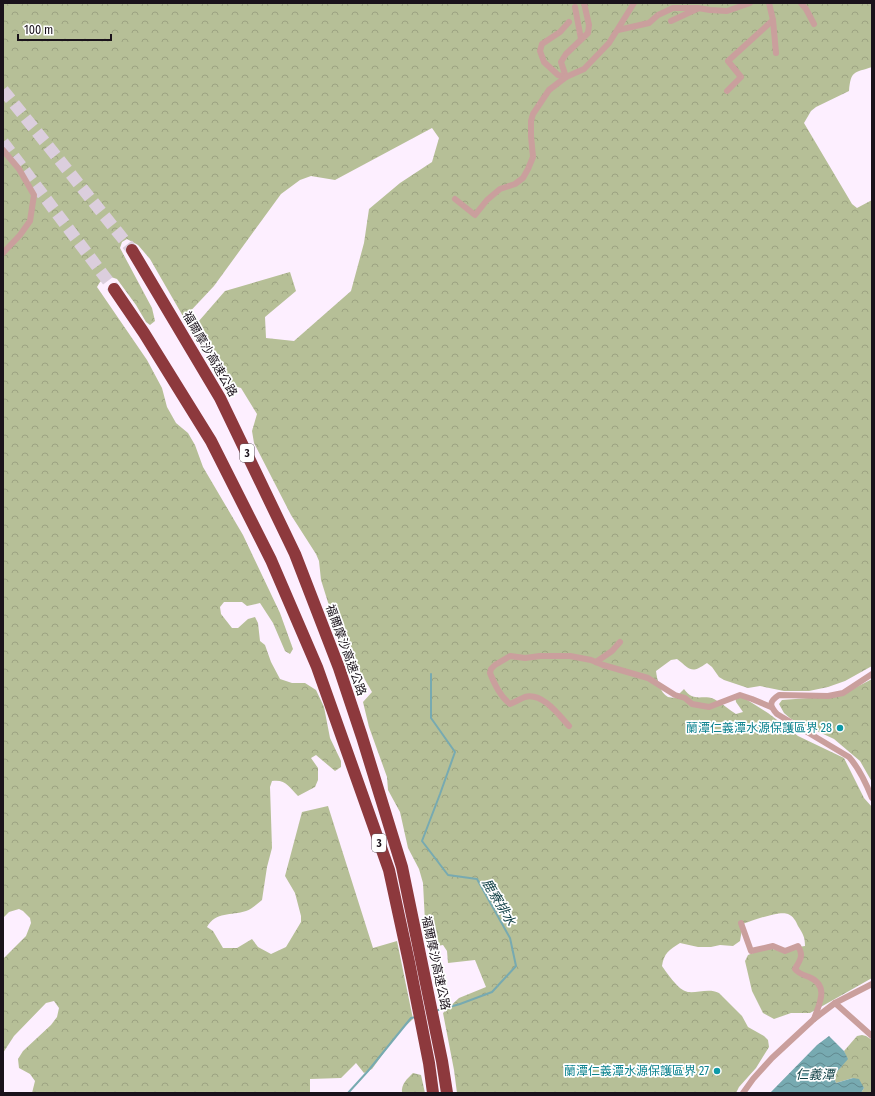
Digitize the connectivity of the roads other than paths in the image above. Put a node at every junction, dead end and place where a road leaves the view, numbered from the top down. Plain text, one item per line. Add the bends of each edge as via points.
1 (584, 3) edge
2 (634, 3) edge
3 (750, 3) edge
4 (769, 3) edge
5 (801, 3) edge
6 (575, 7) dead end
7 (698, 8) junction
8 (773, 20) junction
9 (671, 21) dead end
10 (569, 22) dead end
11 (814, 24) dead end
12 (618, 30) junction
13 (581, 39) junction
14 (776, 53) dead end
15 (566, 77) junction
16 (727, 91) dead end
17 (3, 150) edge
18 (455, 199) dead end
19 (132, 250) tunnel mouth
20 (3, 252) edge
21 (114, 288) tunnel mouth
22 (620, 642) dead end
23 (596, 662) junction
24 (872, 674) edge
25 (771, 707) junction
26 (569, 726) dead end
27 (872, 798) edge
28 (741, 923) dead end
29 (872, 984) edge
30 (835, 1003) junction
31 (814, 1020) junction
32 (872, 1036) edge
33 (433, 1093) edge
34 (447, 1093) edge
35 (743, 1093) edge

1 - 13 street via 589,26 588,33
2 - 12 street
3 - 7 street via 727,11
4 - 8 street
5 - 11 street
6 - 13 street
7 - 9 street
7 - 12 street via 673,8 658,15 649,23
8 - 14 street
8 - 16 street via 728,61 741,77
10 - 15 street via 560,32 542,44 540,51 544,62 558,75
12 - 15 street via 584,69
13 - 15 street via 561,62
15 - 18 street via 549,90 533,114 533,157 523,178 500,189 475,215
17 - 20 street via 19,169 34,195 30,221
19 - 34 highway, 福爾摩沙高速公路 / 3 via 220,398 295,554 339,668 402,867
21 - 33 highway, 3 via 211,441 271,560 316,667 389,870
22 - 23 street
23 - 25 street via 648,678 692,704 709,707 740,695
23 - 26 street via 570,656 510,656 491,669 490,673 505,701 510,704 525,697 532,697 555,709
24 - 25 street via 842,693 828,696 779,695 771,702
25 - 27 street via 778,714 849,757 866,783
28 - 31 street via 751,951 772,946 785,951 798,946 801,959 795,969 798,973 814,979 820,986 822,995
29 - 30 street
30 - 31 street
30 - 32 street
31 - 35 street via 772,1058

